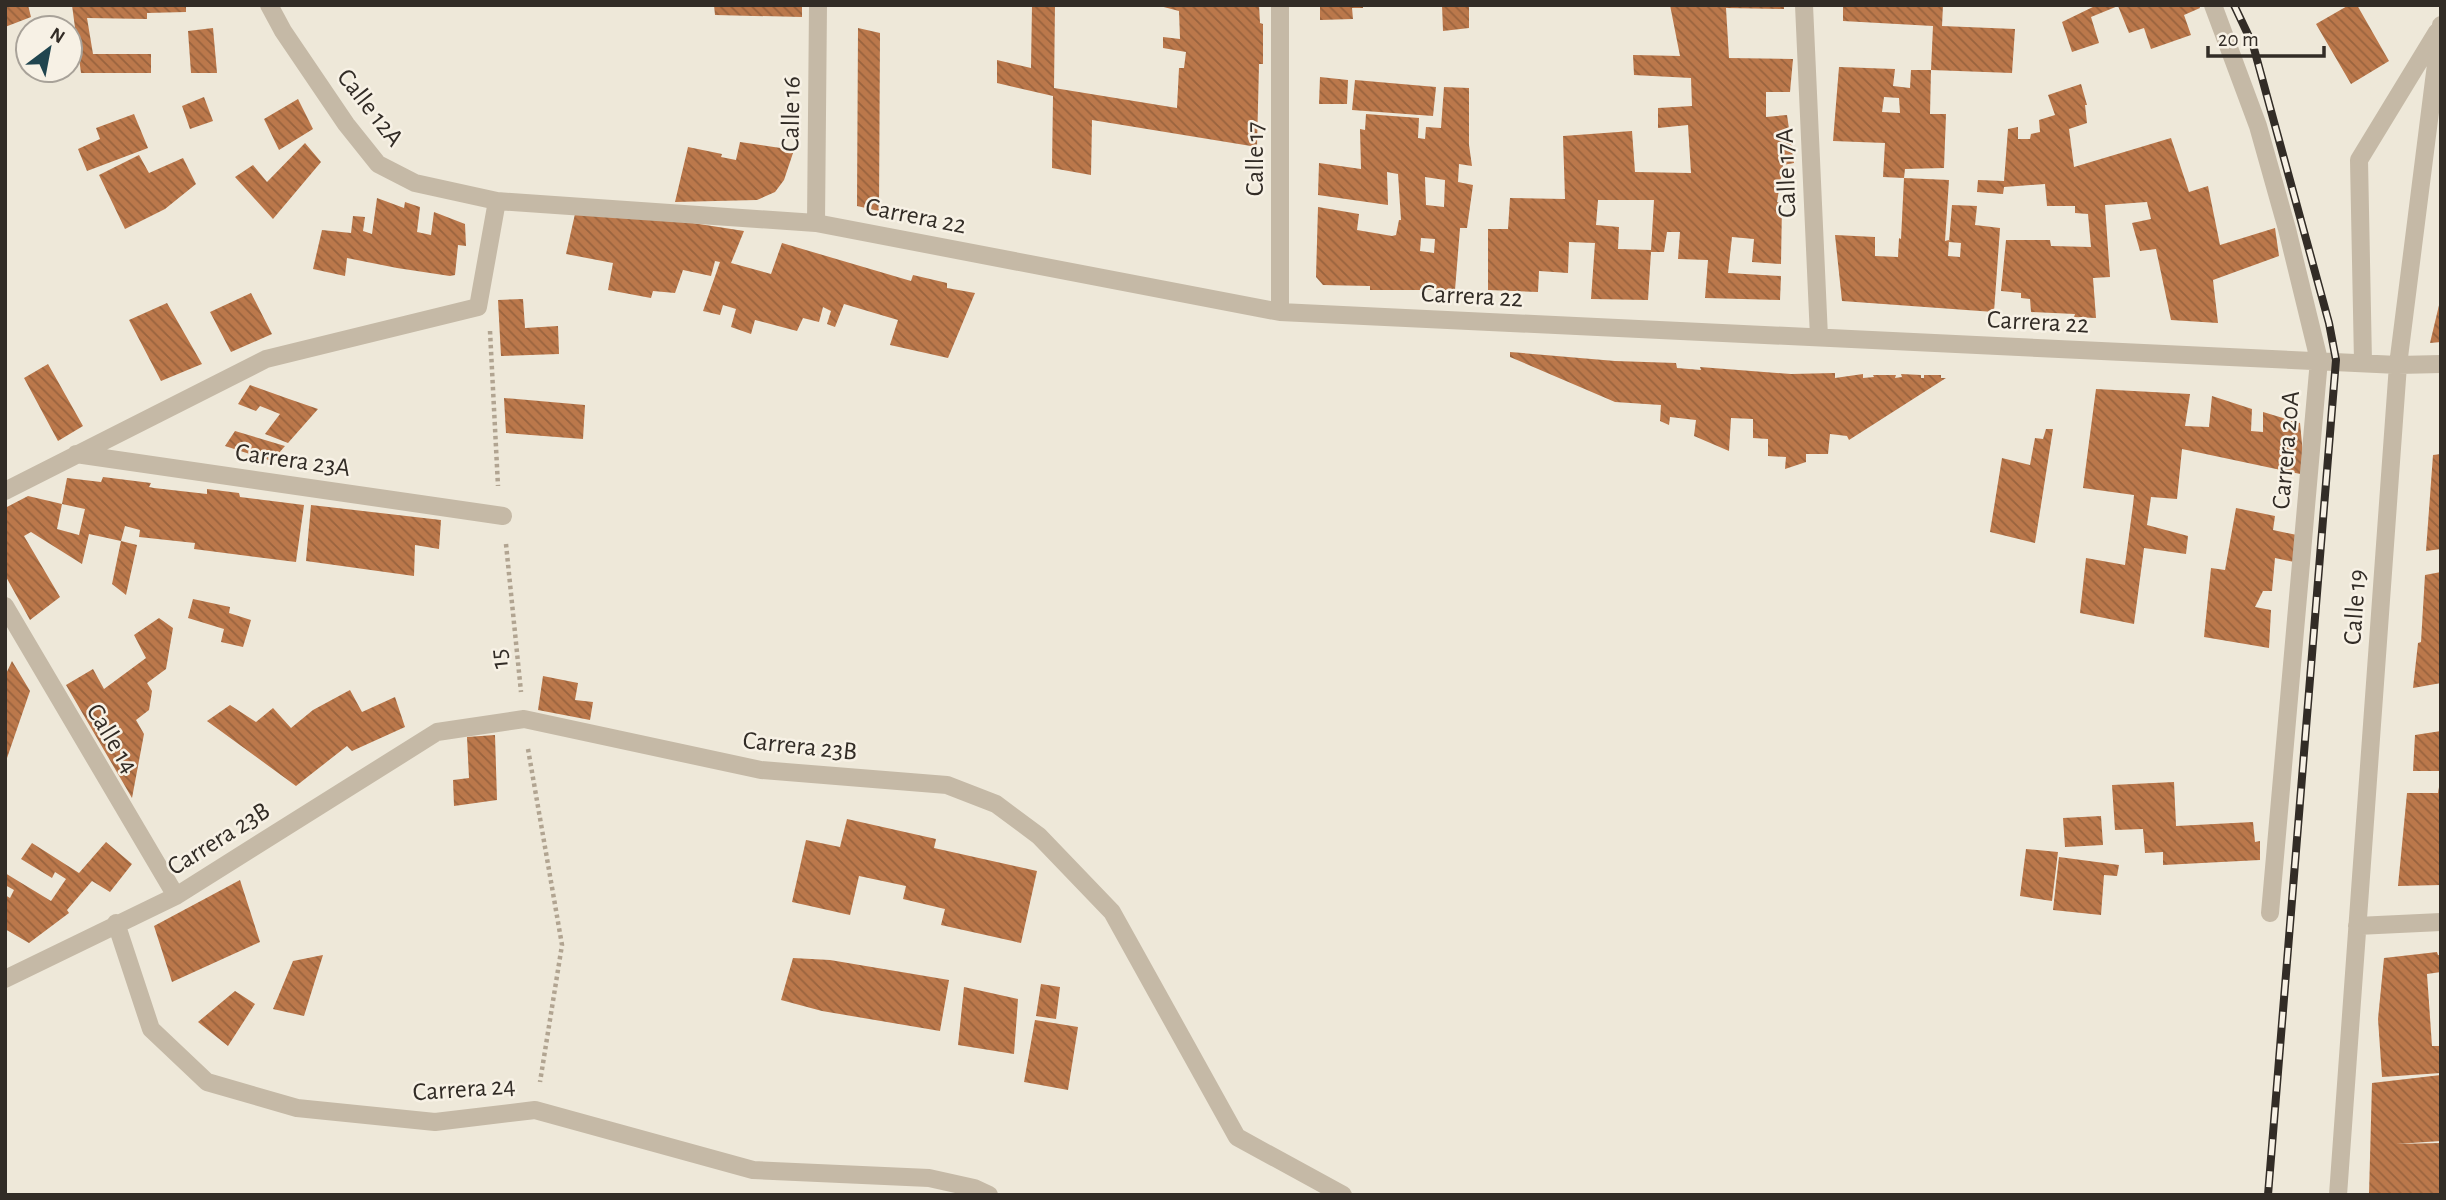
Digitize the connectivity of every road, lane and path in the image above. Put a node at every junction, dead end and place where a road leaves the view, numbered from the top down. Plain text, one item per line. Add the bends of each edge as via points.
1 (269, 5) edge
2 (818, 5) edge
3 (1280, 5) edge
4 (1804, 5) edge
5 (2213, 5) edge
6 (2441, 26) edge
7 (503, 202) junction
8 (816, 223) junction
9 (1280, 313) junction
10 (490, 329) dead end
11 (1819, 337) junction
12 (2319, 360) junction
13 (2362, 362) junction
14 (2441, 363) edge
15 (2398, 365) junction
16 (76, 454) junction
17 (5, 491) edge
18 (503, 516) junction
19 (5, 606) edge
20 (524, 719) junction
21 (176, 896) junction
22 (2270, 913) dead end
23 (2441, 922) edge
24 (117, 923) junction
25 (2357, 926) junction
26 (5, 979) edge
27 (535, 1110) junction
28 (989, 1195) edge
29 (1343, 1195) edge
30 (2338, 1195) edge

1 - 7 street, Calle 12A via 346,124 378,164 415,183
2 - 8 street, Calle 16
3 - 9 street, Calle 17
4 - 11 street, Calle 17A
5 - 12 street, Carrera 20A via 2258,126
6 - 13 street via 2358,160
6 - 15 street, Calle 19
7 - 8 street, Carrera 22
7 - 16 street via 478,307 266,359
8 - 9 street, Carrera 22
9 - 11 street, Carrera 22
10 - 18 path, 15
11 - 12 street, Carrera 22
12 - 13 street, Carrera 22
12 - 22 street, Carrera 20A
13 - 15 street, Carrera 22
14 - 15 street, Carrera 22
15 - 25 street, Calle 19
16 - 17 street
16 - 18 street, Carrera 23A
18 - 20 path, 15
19 - 21 street, Calle 14
20 - 21 street, Carrera 23B via 437,732
20 - 27 path, 15 via 562,945
20 - 29 street, Carrera 23B via 761,770 947,785 996,804 1039,836 1112,912 1237,1137
21 - 24 street, Carrera 23B
23 - 25 street
24 - 26 street
24 - 27 street, Carrera 24 via 151,1029 207,1082 297,1108 435,1122
25 - 30 street, Calle 19
27 - 28 street, Carrera 24 via 752,1170 929,1178

